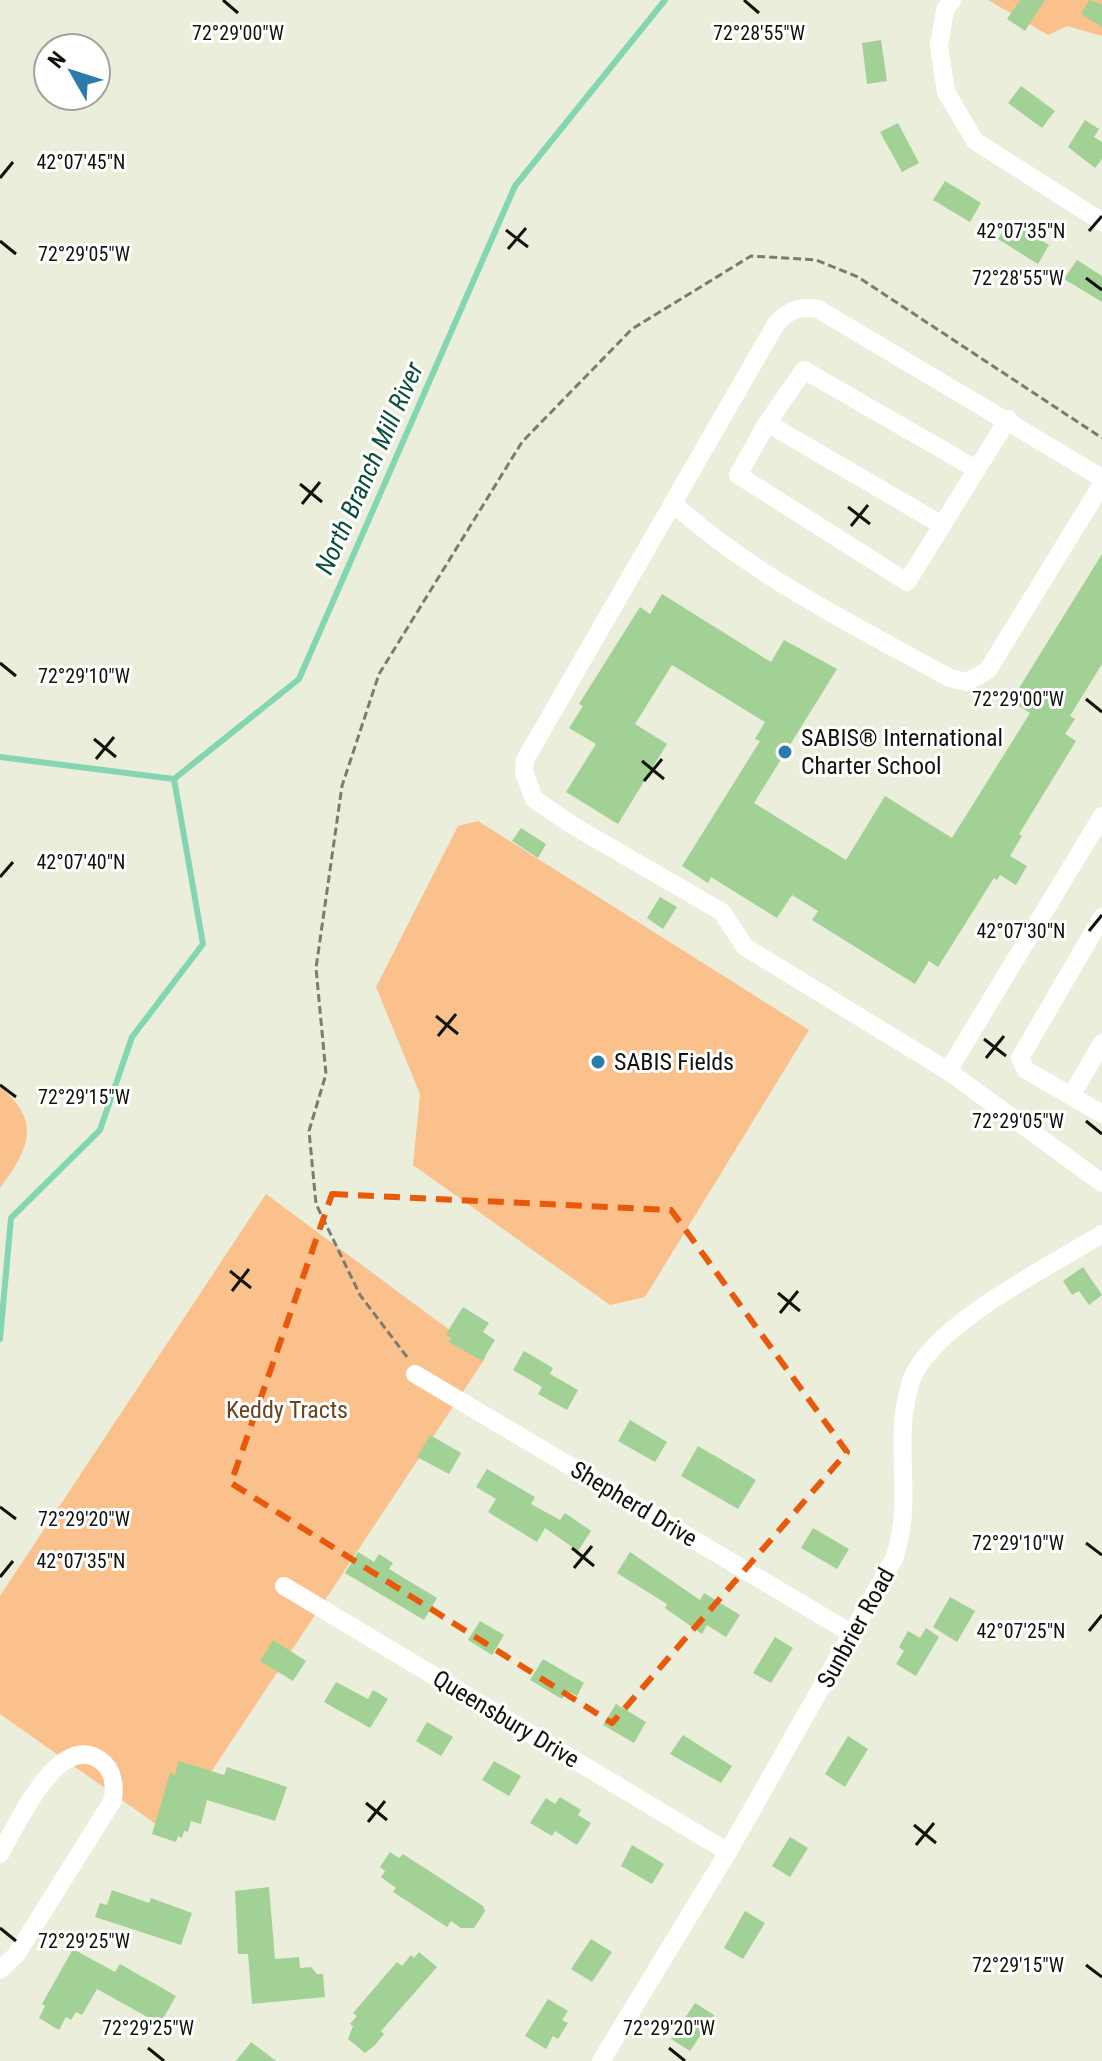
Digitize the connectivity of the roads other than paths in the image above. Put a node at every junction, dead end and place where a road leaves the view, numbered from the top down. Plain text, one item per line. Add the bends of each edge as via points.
1 (952, 0) edge
2 (1102, 222) edge
3 (1008, 419) junction
4 (767, 423) junction
5 (976, 469) junction
6 (1102, 478) edge
7 (1102, 484) edge
8 (674, 504) junction
9 (942, 525) junction
10 (1101, 818) edge
11 (1102, 917) edge
12 (1102, 1043) edge
13 (948, 1071) junction
14 (1071, 1096) junction
15 (1102, 1114) edge
16 (1102, 1183) edge
17 (1102, 1234) edge
18 (415, 1374) road end
19 (284, 1586) dead end
20 (854, 1635) junction
21 (728, 1852) junction
22 (0, 1854) edge
23 (0, 1970) edge
24 (601, 2061) edge

1 - 2 street via 945,10 939,46 946,92 975,141
3 - 5 street
3 - 6 street
3 - 8 street via 818,309 798,308 776,324
4 - 5 street via 804,370
4 - 9 street
4 - 9 street via 738,475 907,582
5 - 9 street
7 - 8 street via 988,670 967,682 950,678 834,613 708,536
8 - 13 street via 525,760 534,799 722,912 745,947
10 - 13 street
11 - 14 street via 1020,1058 1026,1070
12 - 14 street
13 - 16 street
14 - 15 street
17 - 20 street, Sunbrier Road via 985,1306 943,1339 913,1376 903,1421 905,1523 895,1557
18 - 20 street, Shepherd Drive
19 - 21 street, Queensbury Drive
20 - 21 street, Sunbrier Road
21 - 24 street, Sunbrier Road
22 - 23 street via 58,1762 80,1754 108,1768 113,1800 16,1955

